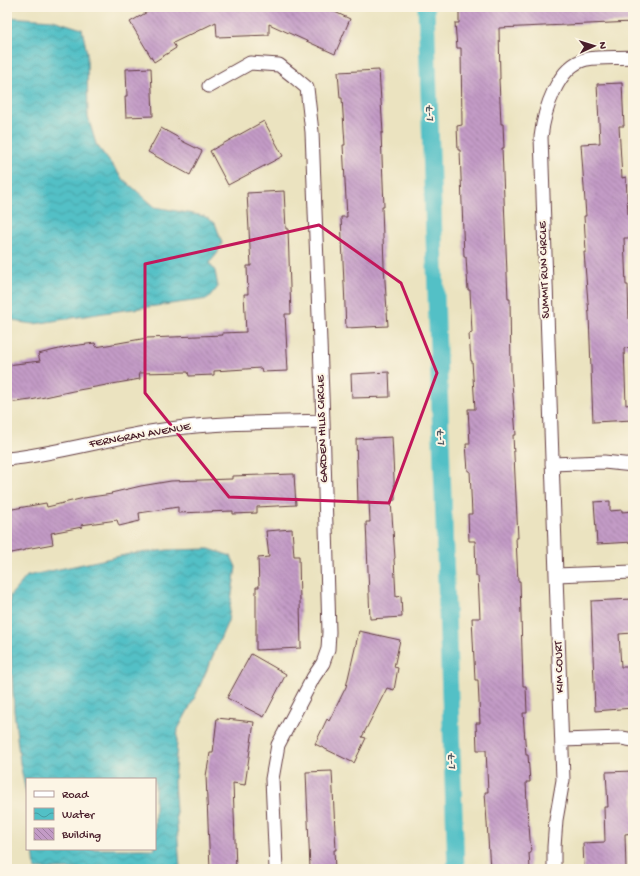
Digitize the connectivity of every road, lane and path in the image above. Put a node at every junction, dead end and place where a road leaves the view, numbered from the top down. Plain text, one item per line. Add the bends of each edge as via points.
1 (633, 57) edge
2 (209, 86) dead end
3 (323, 421) junction
4 (7, 459) edge
5 (552, 464) junction
6 (633, 465) edge
7 (633, 572) edge
8 (556, 575) junction
9 (562, 740) junction
10 (633, 740) edge
11 (276, 869) edge
12 (554, 869) edge

1 - 5 street, SUMMIT RUN CIRCLE via 586,59 575,64 560,80 542,124 540,149
2 - 3 street, GARDEN HILLS CIRCLE via 250,63 279,65 307,88 312,132
3 - 4 street, FERNGRAN AVENUE via 192,426
3 - 11 street, GARDEN HILLS CIRCLE via 328,649 323,663 278,745 272,779
5 - 6 street via 604,462
5 - 8 street, KIM COURT
7 - 8 street
8 - 9 street, KIM COURT
9 - 10 street
9 - 12 street, KIM COURT via 563,780 556,820

